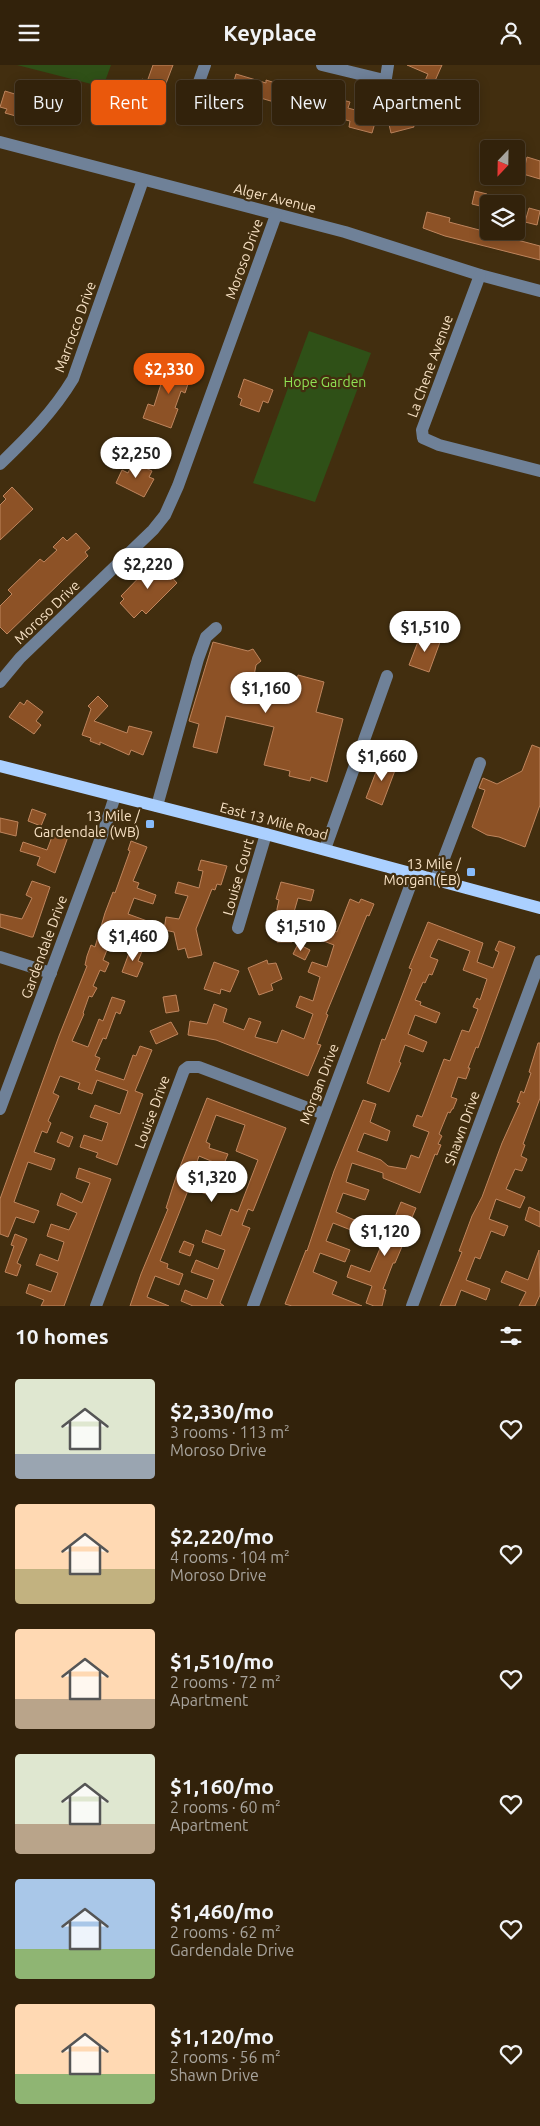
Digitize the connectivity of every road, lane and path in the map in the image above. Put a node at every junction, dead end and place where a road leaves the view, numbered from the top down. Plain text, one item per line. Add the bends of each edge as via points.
1 (205, 65) edge
2 (322, 65) edge
3 (388, 65) edge
4 (200, 80) edge
5 (1, 146) edge
6 (143, 179) junction
7 (276, 215) junction
8 (480, 275) junction
9 (540, 291) edge
10 (0, 464) edge
11 (540, 471) edge
12 (216, 628) dead end
13 (387, 676) dead end
14 (0, 682) edge
15 (480, 763) dead end
16 (0, 766) edge
17 (115, 795) junction
18 (157, 806) junction
19 (266, 834) junction
20 (325, 849) junction
21 (415, 873) junction
22 (436, 879) junction
23 (540, 908) edge
24 (238, 928) dead end
25 (0, 957) edge
26 (540, 961) edge
27 (51, 973) junction
28 (0, 1109) edge
29 (324, 1114) junction
30 (96, 1306) edge
31 (253, 1306) edge
32 (412, 1306) edge

1 - 4 street
2 - 3 street via 384,80
5 - 6 street, Alger Avenue
6 - 7 street, Alger Avenue
6 - 10 street, Marrocco Drive via 73,379 40,426
7 - 8 street, Alger Avenue via 345,232
7 - 14 street, Moroso Drive via 165,515 20,658
8 - 9 street, Alger Avenue
8 - 11 street, La Chene Avenue via 422,430 424,438 439,445
12 - 18 street via 206,637 198,659
13 - 20 street
15 - 22 street
16 - 17 main road, East 13 Mile Road
17 - 18 main road, East 13 Mile Road
17 - 27 street, Gardendale Drive
18 - 19 main road, East 13 Mile Road
19 - 20 main road, East 13 Mile Road
19 - 24 street, Louise Court
20 - 21 main road, East 13 Mile Road
21 - 22 main road, East 13 Mile Road
21 - 29 street, Morgan Drive
22 - 23 main road, East 13 Mile Road
25 - 27 street
26 - 32 street, Shawn Drive
27 - 28 street, Gardendale Drive
29 - 30 street, Louise Drive via 199,1067 184,1070
29 - 31 street, Morgan Drive

